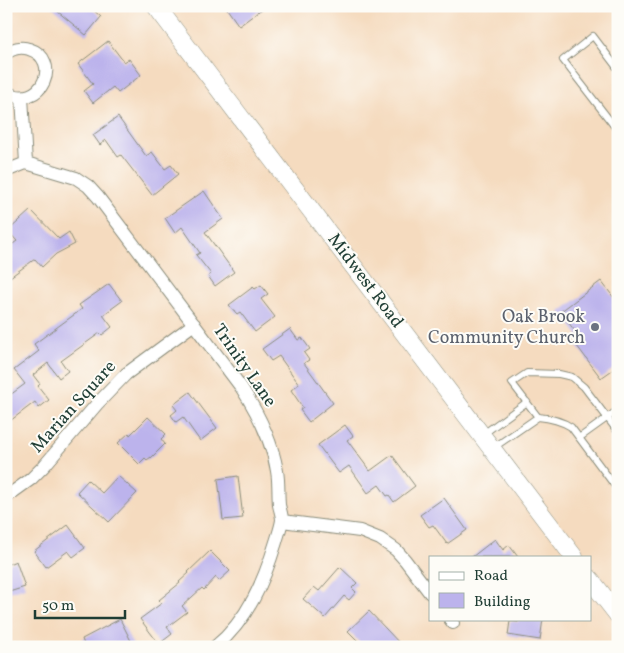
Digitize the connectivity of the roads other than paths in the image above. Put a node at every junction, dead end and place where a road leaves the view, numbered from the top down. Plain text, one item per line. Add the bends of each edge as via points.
1 (156, 6) edge
2 (6, 53) edge
3 (618, 69) edge
4 (6, 92) edge
5 (22, 97) junction
6 (618, 131) edge
7 (26, 163) junction
8 (6, 171) edge
9 (194, 324) junction
10 (527, 402) junction
11 (618, 410) edge
12 (538, 416) junction
13 (607, 418) junction
14 (618, 432) edge
15 (579, 438) junction
16 (487, 442) junction
17 (618, 490) edge
18 (6, 497) edge
19 (282, 520) junction
20 (573, 556) edge
21 (592, 582) edge
22 (429, 592) edge
23 (618, 615) edge
24 (215, 647) edge

1 - 16 main road, Midwest Road
2 - 5 street via 16,48 30,49 45,63 43,85 30,96
3 - 6 lane via 593,36 563,60
4 - 5 street
5 - 7 street
7 - 8 street
7 - 9 street, Trinity Lane via 76,178 88,186
9 - 18 street, Marian Square via 126,374 44,466
9 - 19 street, Trinity Lane via 253,405 269,438 276,464
10 - 12 lane
10 - 13 lane via 512,383 527,372 572,376
10 - 16 lane
11 - 13 lane
12 - 15 lane via 564,423
12 - 16 lane
13 - 14 lane
13 - 15 lane
15 - 17 lane
16 - 20 main road, Midwest Road
19 - 22 street via 360,531 380,539 396,550
19 - 24 street, Trinity Lane via 260,587 239,622
21 - 23 main road

